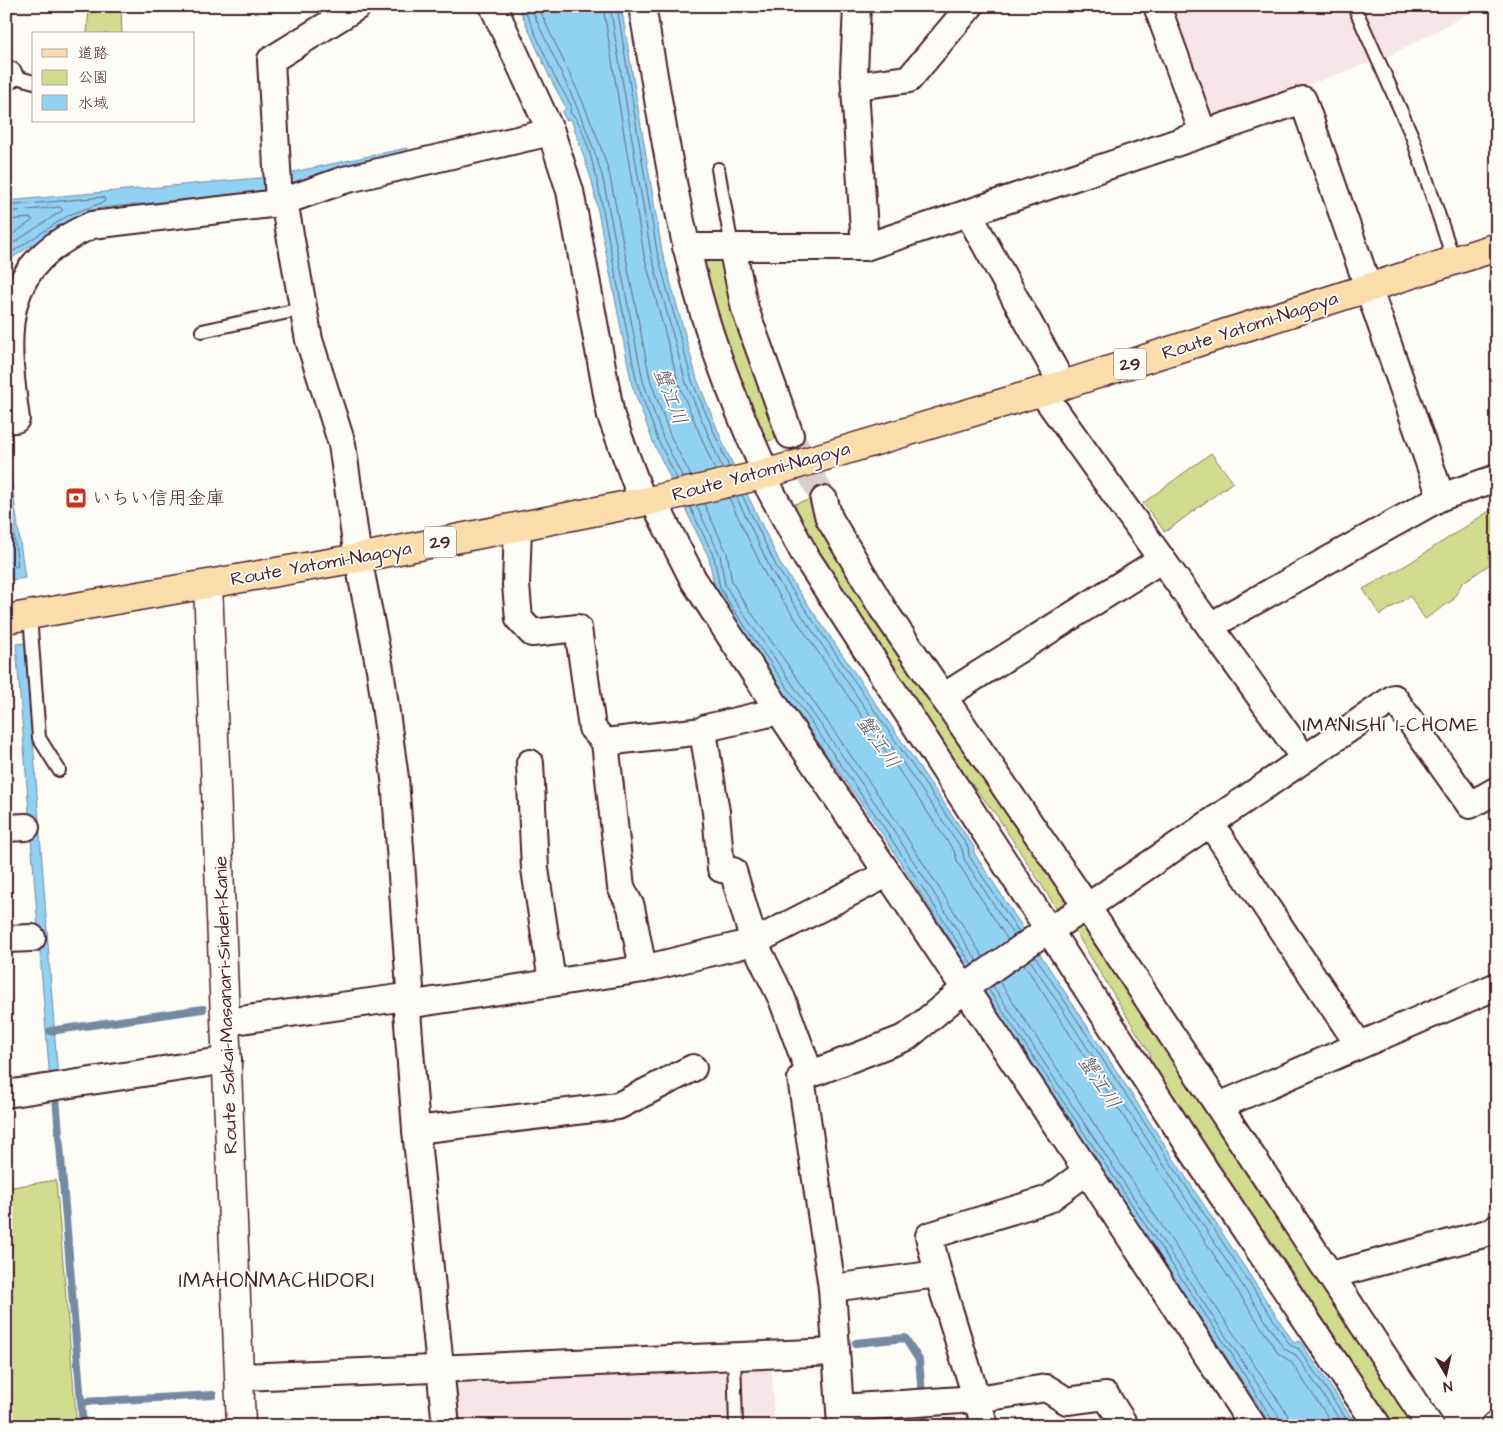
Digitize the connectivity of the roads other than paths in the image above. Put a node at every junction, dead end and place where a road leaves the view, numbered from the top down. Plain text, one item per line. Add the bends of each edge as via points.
1 (358, 6) edge
2 (493, 6) edge
3 (642, 6) edge
4 (857, 6) edge
5 (970, 6) edge
6 (1157, 6) edge
7 (1354, 6) edge
8 (8, 75) edge
9 (32, 81) edge
10 (855, 86) junction
11 (551, 132) junction
12 (1203, 133) junction
13 (718, 169) dead end
14 (280, 192) junction
15 (968, 213) junction
16 (686, 247) junction
17 (732, 247) junction
18 (865, 247) junction
19 (1497, 247) edge
20 (1454, 261) junction
21 (1369, 288) junction
22 (302, 309) junction
23 (202, 331) dead end
24 (1052, 389) junction
25 (7, 419) edge
26 (790, 435) tunnel mouth
27 (764, 475) junction
28 (1497, 478) edge
29 (1441, 497) junction
30 (656, 500) junction
31 (824, 500) tunnel mouth
32 (518, 527) junction
33 (358, 558) junction
34 (1162, 559) junction
35 (208, 585) junction
36 (18, 617) edge
37 (1210, 626) junction
38 (943, 697) junction
39 (778, 711) junction
40 (703, 731) junction
41 (605, 742) junction
42 (1304, 758) junction
43 (530, 763) dead end
44 (59, 770) dead end
45 (1497, 790) edge
46 (1210, 822) junction
47 (887, 874) junction
48 (1087, 907) junction
49 (1044, 933) junction
50 (32, 938) dead end
51 (6, 939) edge
52 (754, 942) junction
53 (643, 969) junction
54 (552, 982) junction
55 (968, 986) junction
56 (1497, 986) edge
57 (407, 1001) junction
58 (226, 1022) junction
59 (1358, 1045) junction
60 (228, 1060) junction
61 (693, 1068) dead end
62 (810, 1074) junction
63 (6, 1094) edge
64 (1219, 1106) junction
65 (416, 1130) junction
66 (1087, 1171) junction
67 (1497, 1228) edge
68 (938, 1274) junction
69 (1331, 1275) junction
70 (832, 1288) junction
71 (836, 1352) junction
72 (734, 1356) junction
73 (442, 1367) junction
74 (240, 1377) junction
75 (977, 1399) junction
76 (840, 1417) edge
77 (241, 1426) edge
78 (446, 1426) edge
79 (736, 1426) edge
80 (986, 1426) edge
81 (1125, 1426) edge
82 (1253, 1426) edge
83 (1378, 1426) edge
84 (1430, 1426) edge

1 - 14 street via 271,60
2 - 11 street
3 - 16 street
4 - 10 street
5 - 10 street via 909,79
6 - 12 street
7 - 20 lane via 1412,136
8 - 9 lane
10 - 18 street
11 - 14 street
11 - 30 street via 570,191 612,416
12 - 15 street
12 - 21 street via 1303,100
13 - 17 lane
14 - 22 street
14 - 25 street via 92,225 37,256 12,289 7,322 8,357 16,419
15 - 18 street
15 - 24 street
16 - 17 street
16 - 27 street via 724,378
17 - 18 street
17 - 26 street via 745,309
19 - 20 main road, Route Yatomi-Nagoya / 29
20 - 21 main road, Route Yatomi-Nagoya / 29
21 - 24 main road, Route Yatomi-Nagoya / 29
21 - 29 street
22 - 23 lane
22 - 33 street via 342,444
24 - 27 main road, Route Yatomi-Nagoya / 29
24 - 34 street
27 - 30 main road, Route Yatomi-Nagoya / 29
27 - 49 street via 806,557
28 - 29 street
29 - 37 street
30 - 32 main road, Route Yatomi-Nagoya / 29
30 - 39 street via 693,579
31 - 38 street via 830,518 883,609
32 - 33 main road, Route Yatomi-Nagoya / 29
32 - 41 street via 516,586 519,619 532,633 578,628 592,728
33 - 35 main road, Route Yatomi-Nagoya / 29
33 - 57 street via 380,669 395,778 410,989
34 - 37 street
34 - 38 street
35 - 36 main road, Route Yatomi-Nagoya / 29
35 - 58 main road, Route Sakai-Masanari-Sinden-Kanie
36 - 44 lane via 39,738
37 - 42 street
38 - 48 street
39 - 40 street
39 - 47 street
40 - 41 street
40 - 52 street via 721,869 734,870
41 - 53 street via 621,887 631,907
42 - 45 street via 1394,698 1470,805
42 - 46 street
43 - 54 street via 535,869
46 - 48 street
46 - 59 street
47 - 52 street
47 - 55 street
48 - 49 street
48 - 64 street
49 - 55 street
49 - 83 street
50 - 51 street
52 - 53 street
52 - 62 street via 782,999
53 - 54 street
54 - 57 street
55 - 62 street via 907,1037
55 - 66 street
56 - 59 street
57 - 58 street
57 - 65 street
58 - 60 main road, Route Sakai-Masanari-Sinden-Kanie
59 - 64 street
60 - 63 street
60 - 74 main road, Route Sakai-Masanari-Sinden-Kanie
61 - 65 street via 618,1106
62 - 70 street via 801,1078
64 - 69 street
65 - 73 street
66 - 68 street via 1049,1199 930,1236
66 - 82 street
67 - 69 street
68 - 70 street
68 - 75 street
69 - 84 street
70 - 71 street
71 - 72 street
71 - 76 street
72 - 73 street
72 - 79 lane
73 - 74 street
73 - 78 street
74 - 77 main road, Route Sakai-Masanari-Sinden-Kanie
75 - 76 street
75 - 80 street
75 - 81 street via 1046,1388 1067,1401 1106,1396

